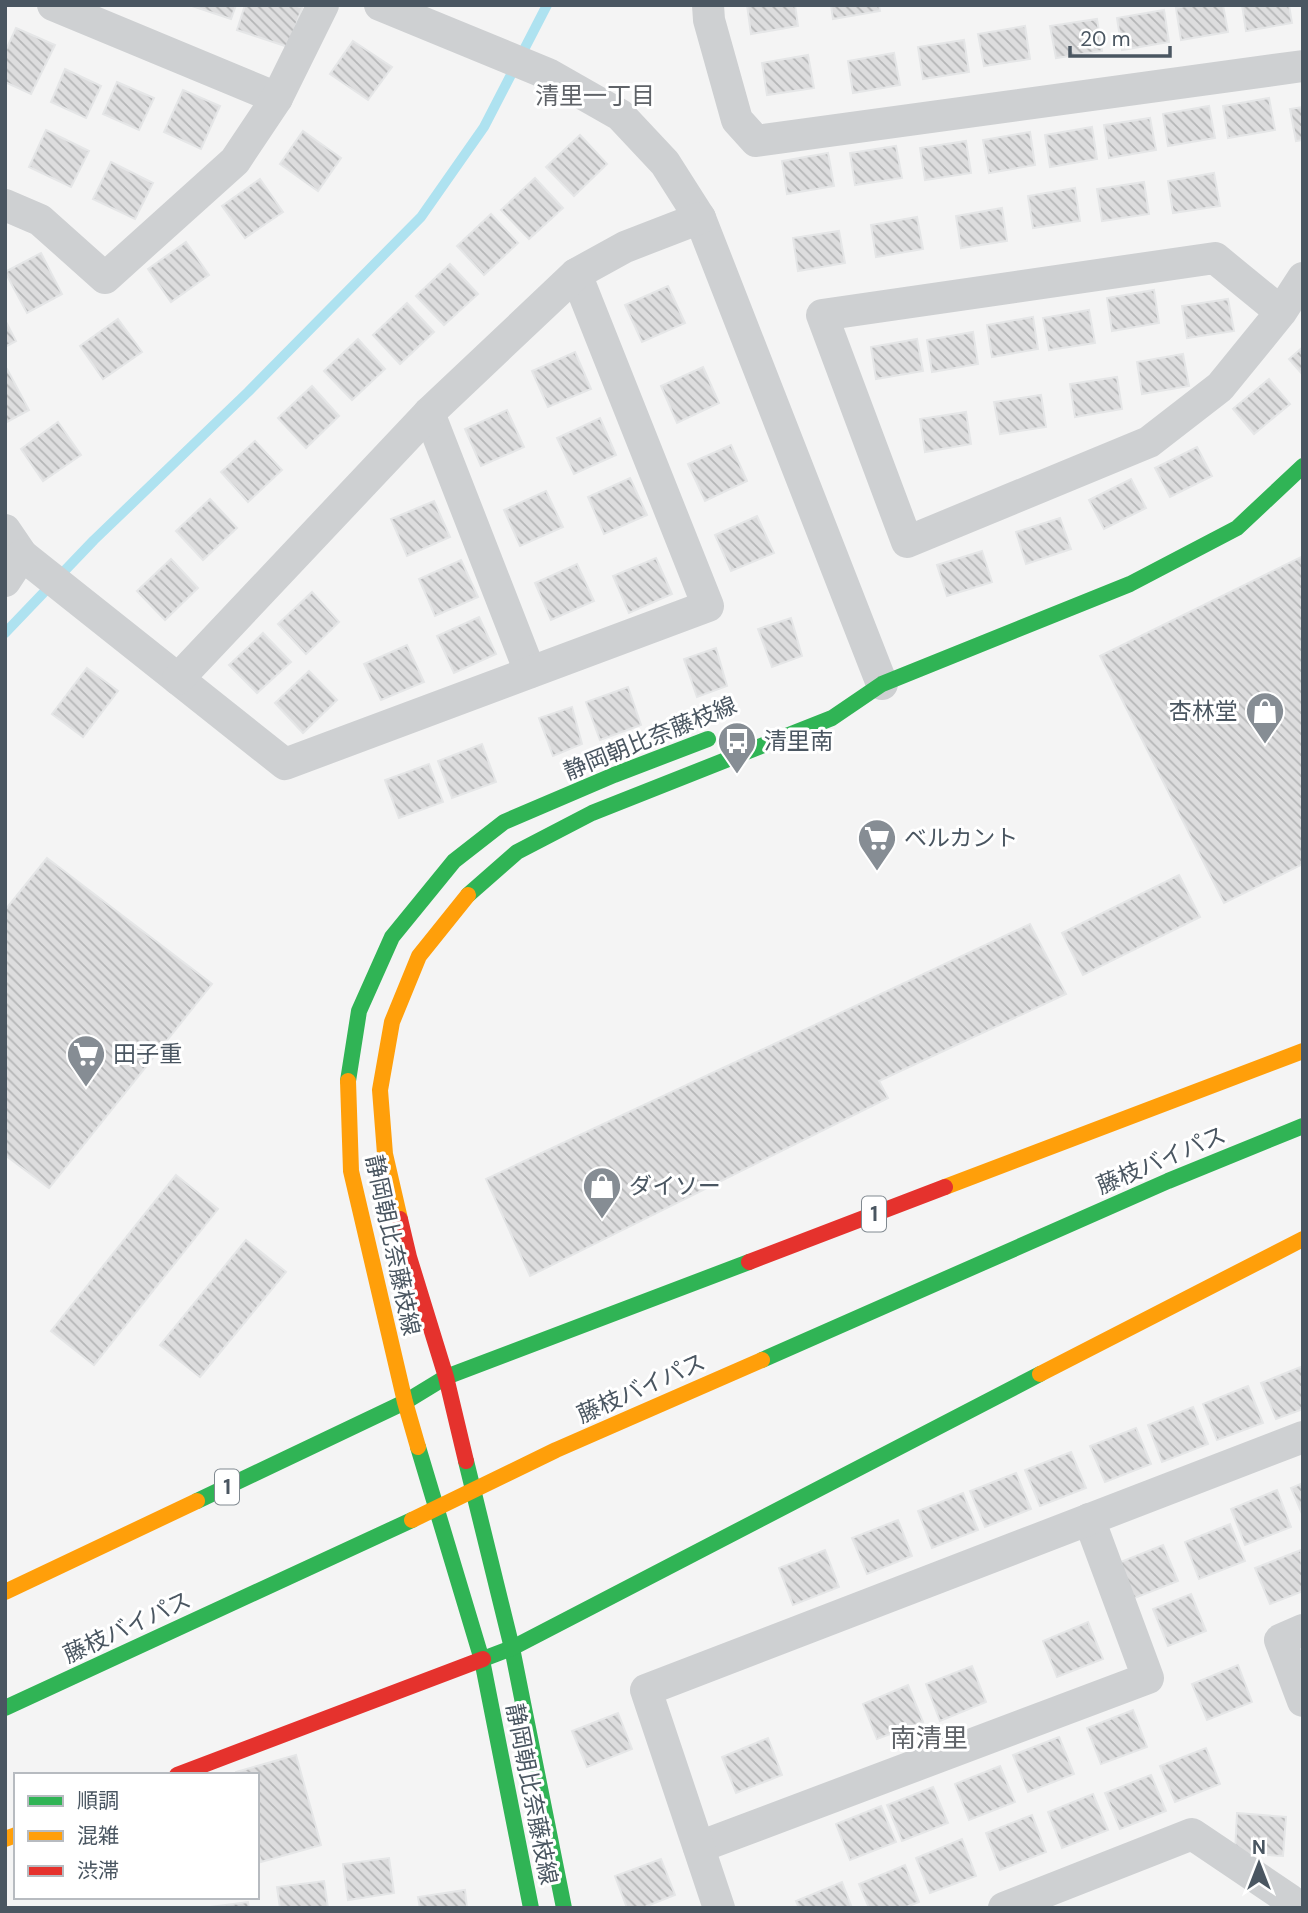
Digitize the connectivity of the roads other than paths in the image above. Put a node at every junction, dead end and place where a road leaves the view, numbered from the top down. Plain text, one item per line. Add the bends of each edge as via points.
1 (53, 5) edge
2 (323, 5) edge
3 (380, 5) edge
4 (708, 5) edge
5 (1303, 66) edge
6 (277, 98) junction
7 (5, 205) edge
8 (700, 218) junction
9 (576, 274) junction
10 (1303, 278) edge
11 (1281, 312) junction
12 (429, 413) junction
13 (1303, 466) edge
14 (11, 555) edge
15 (530, 672) junction
16 (178, 679) junction
17 (883, 684) junction
18 (847, 688) dead end
19 (718, 735) dead end
20 (1303, 1051) edge
21 (1303, 1126) edge
22 (1303, 1240) edge
23 (446, 1377) junction
24 (405, 1402) junction
25 (1303, 1437) edge
26 (1088, 1519) junction
27 (5, 1592) edge
28 (1303, 1630) edge
29 (512, 1648) junction
30 (482, 1660) junction
31 (1303, 1701) edge
32 (5, 1708) edge
33 (182, 1773) edge
34 (699, 1847) junction
35 (1292, 1897) edge
36 (531, 1908) edge
37 (564, 1908) edge
38 (719, 1908) edge
39 (1004, 1908) edge

1 - 6 street
2 - 6 street
3 - 8 street via 548,74 620,115 665,163
4 - 5 street via 737,120 756,141
6 - 7 street via 235,161 105,278 40,220
8 - 9 street via 625,247
8 - 17 street
9 - 12 street
9 - 15 street via 708,606
10 - 11 street
11 - 11 street via 1220,387 1150,442 907,542 821,315 1214,258
12 - 15 street
12 - 16 street
13 - 17 main road, 静岡朝比奈藤枝線 via 1237,528 1130,584
14 - 16 street
15 - 16 street via 285,764
17 - 18 main road, 静岡朝比奈藤枝線
17 - 23 main road, 静岡朝比奈藤枝線 via 832,718 592,813 517,852 468,893 419,956 392,1022 380,1090 385,1154 408,1257
19 - 24 main road, 静岡朝比奈藤枝線 via 505,822 454,861 392,937 359,1011 347,1088 351,1171
20 - 23 main road, 1
21 - 32 main road, 藤枝バイパス via 556,1450
22 - 29 main road
23 - 24 main road, 1
23 - 29 main road, 静岡朝比奈藤枝線
24 - 27 main road, 1
24 - 30 main road, 静岡朝比奈藤枝線
25 - 26 street
26 - 34 street via 646,1690
26 - 34 street via 1148,1678
28 - 31 street via 1280,1640
29 - 30 main road
29 - 37 main road, 静岡朝比奈藤枝線
30 - 33 main road
30 - 36 main road, 静岡朝比奈藤枝線
34 - 38 street
35 - 39 street via 1192,1834

